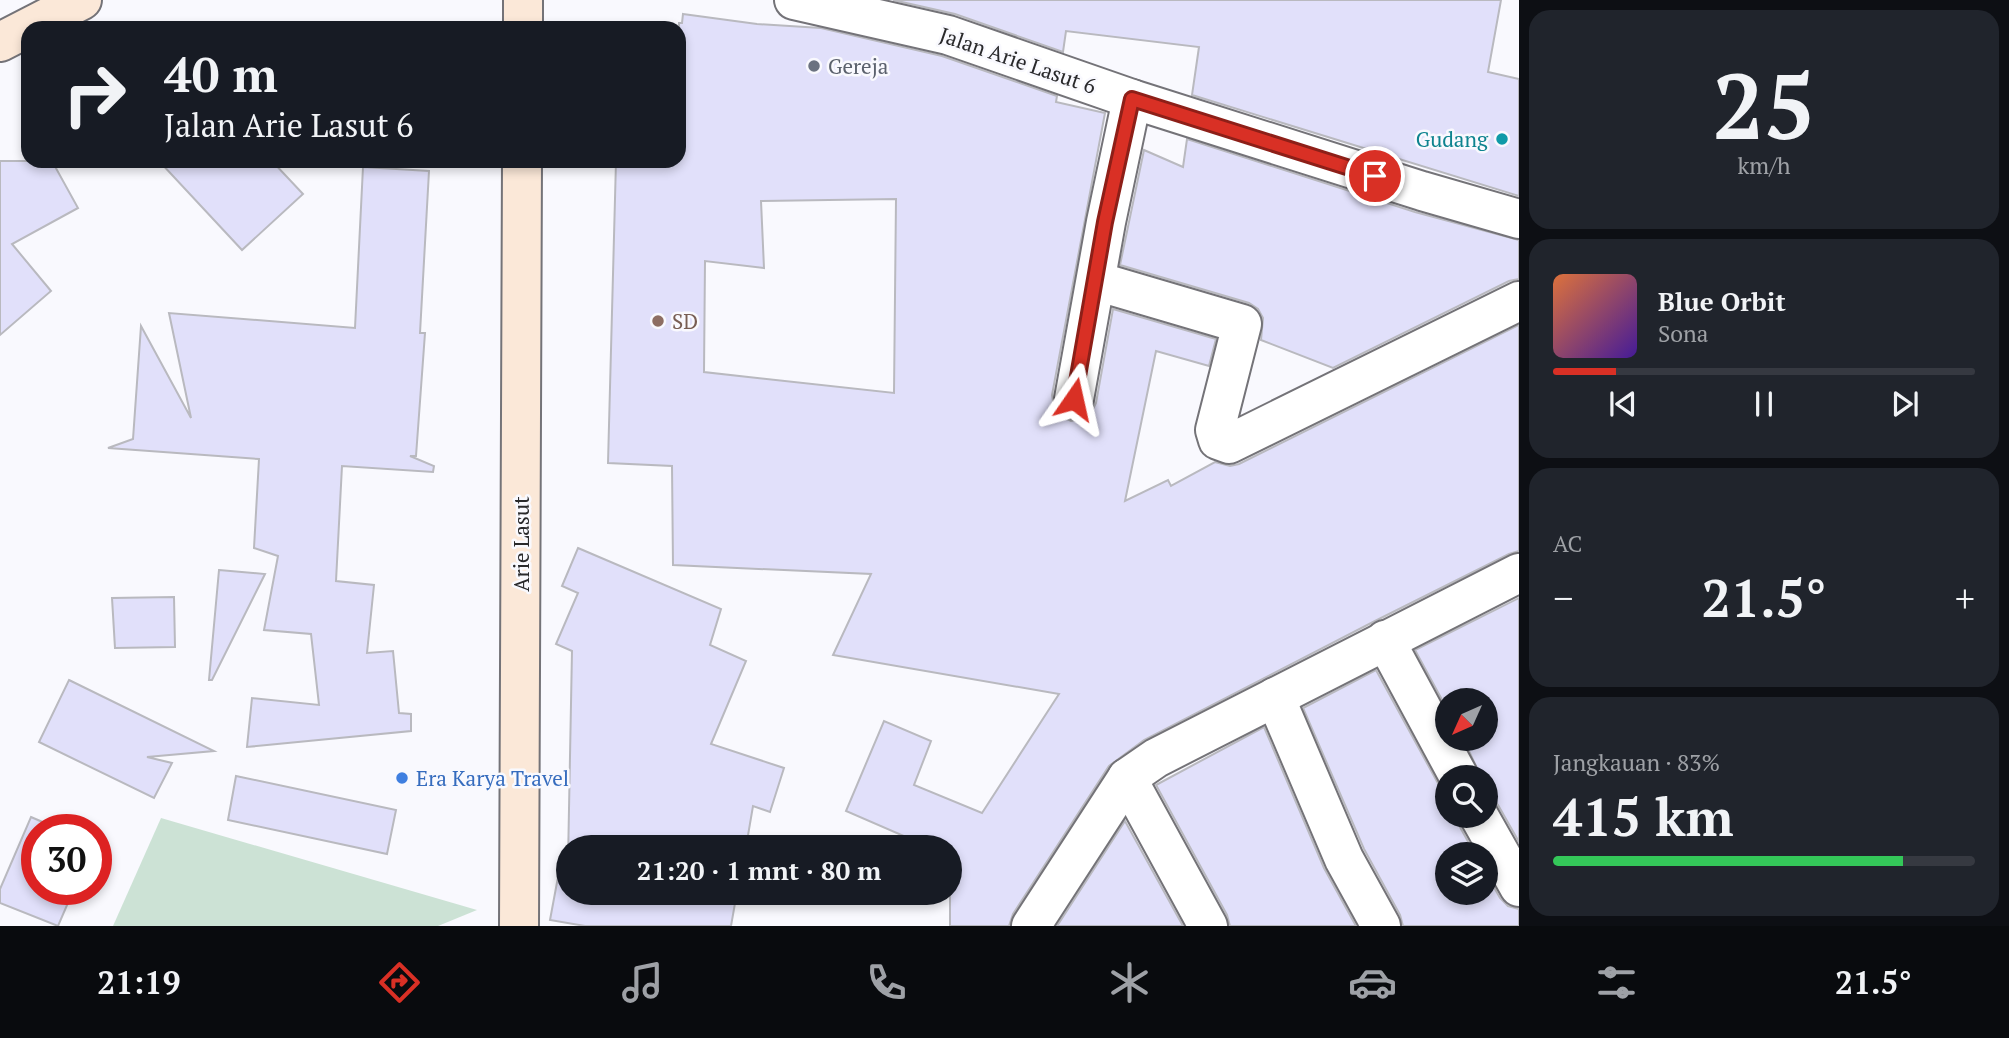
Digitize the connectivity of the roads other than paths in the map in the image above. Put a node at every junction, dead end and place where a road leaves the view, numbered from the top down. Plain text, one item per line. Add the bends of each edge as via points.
1 (82, 0) edge
2 (523, 0) edge
3 (794, 0) edge
4 (42, 21) edge
5 (523, 21) edge
6 (21, 32) edge
7 (0, 43) edge
8 (1132, 99) junction
9 (522, 168) edge
10 (1519, 219) edge
11 (1096, 281) junction
12 (1519, 302) edge
13 (1074, 399) dead end
14 (1519, 573) edge
15 (1385, 640) junction
16 (1275, 697) junction
17 (1453, 765) edge
18 (1126, 778) junction
19 (1486, 828) edge
20 (1519, 887) edge
21 (1035, 923) edge
22 (519, 926) edge
23 (1208, 926) edge
24 (1381, 926) edge

1 - 4 main road
2 - 5 main road
3 - 8 street, Jalan Arie Lasut 6 via 948,35
6 - 7 main road
8 - 10 street, Jalan Arie Lasut 6
8 - 11 street
9 - 22 main road, Arie Lasut
11 - 12 street via 1242,324 1215,430 1218,440 1229,444
11 - 13 street
14 - 15 street
15 - 16 street
15 - 17 street
16 - 18 street
16 - 24 street via 1344,859
18 - 21 street
18 - 23 street
19 - 20 street

